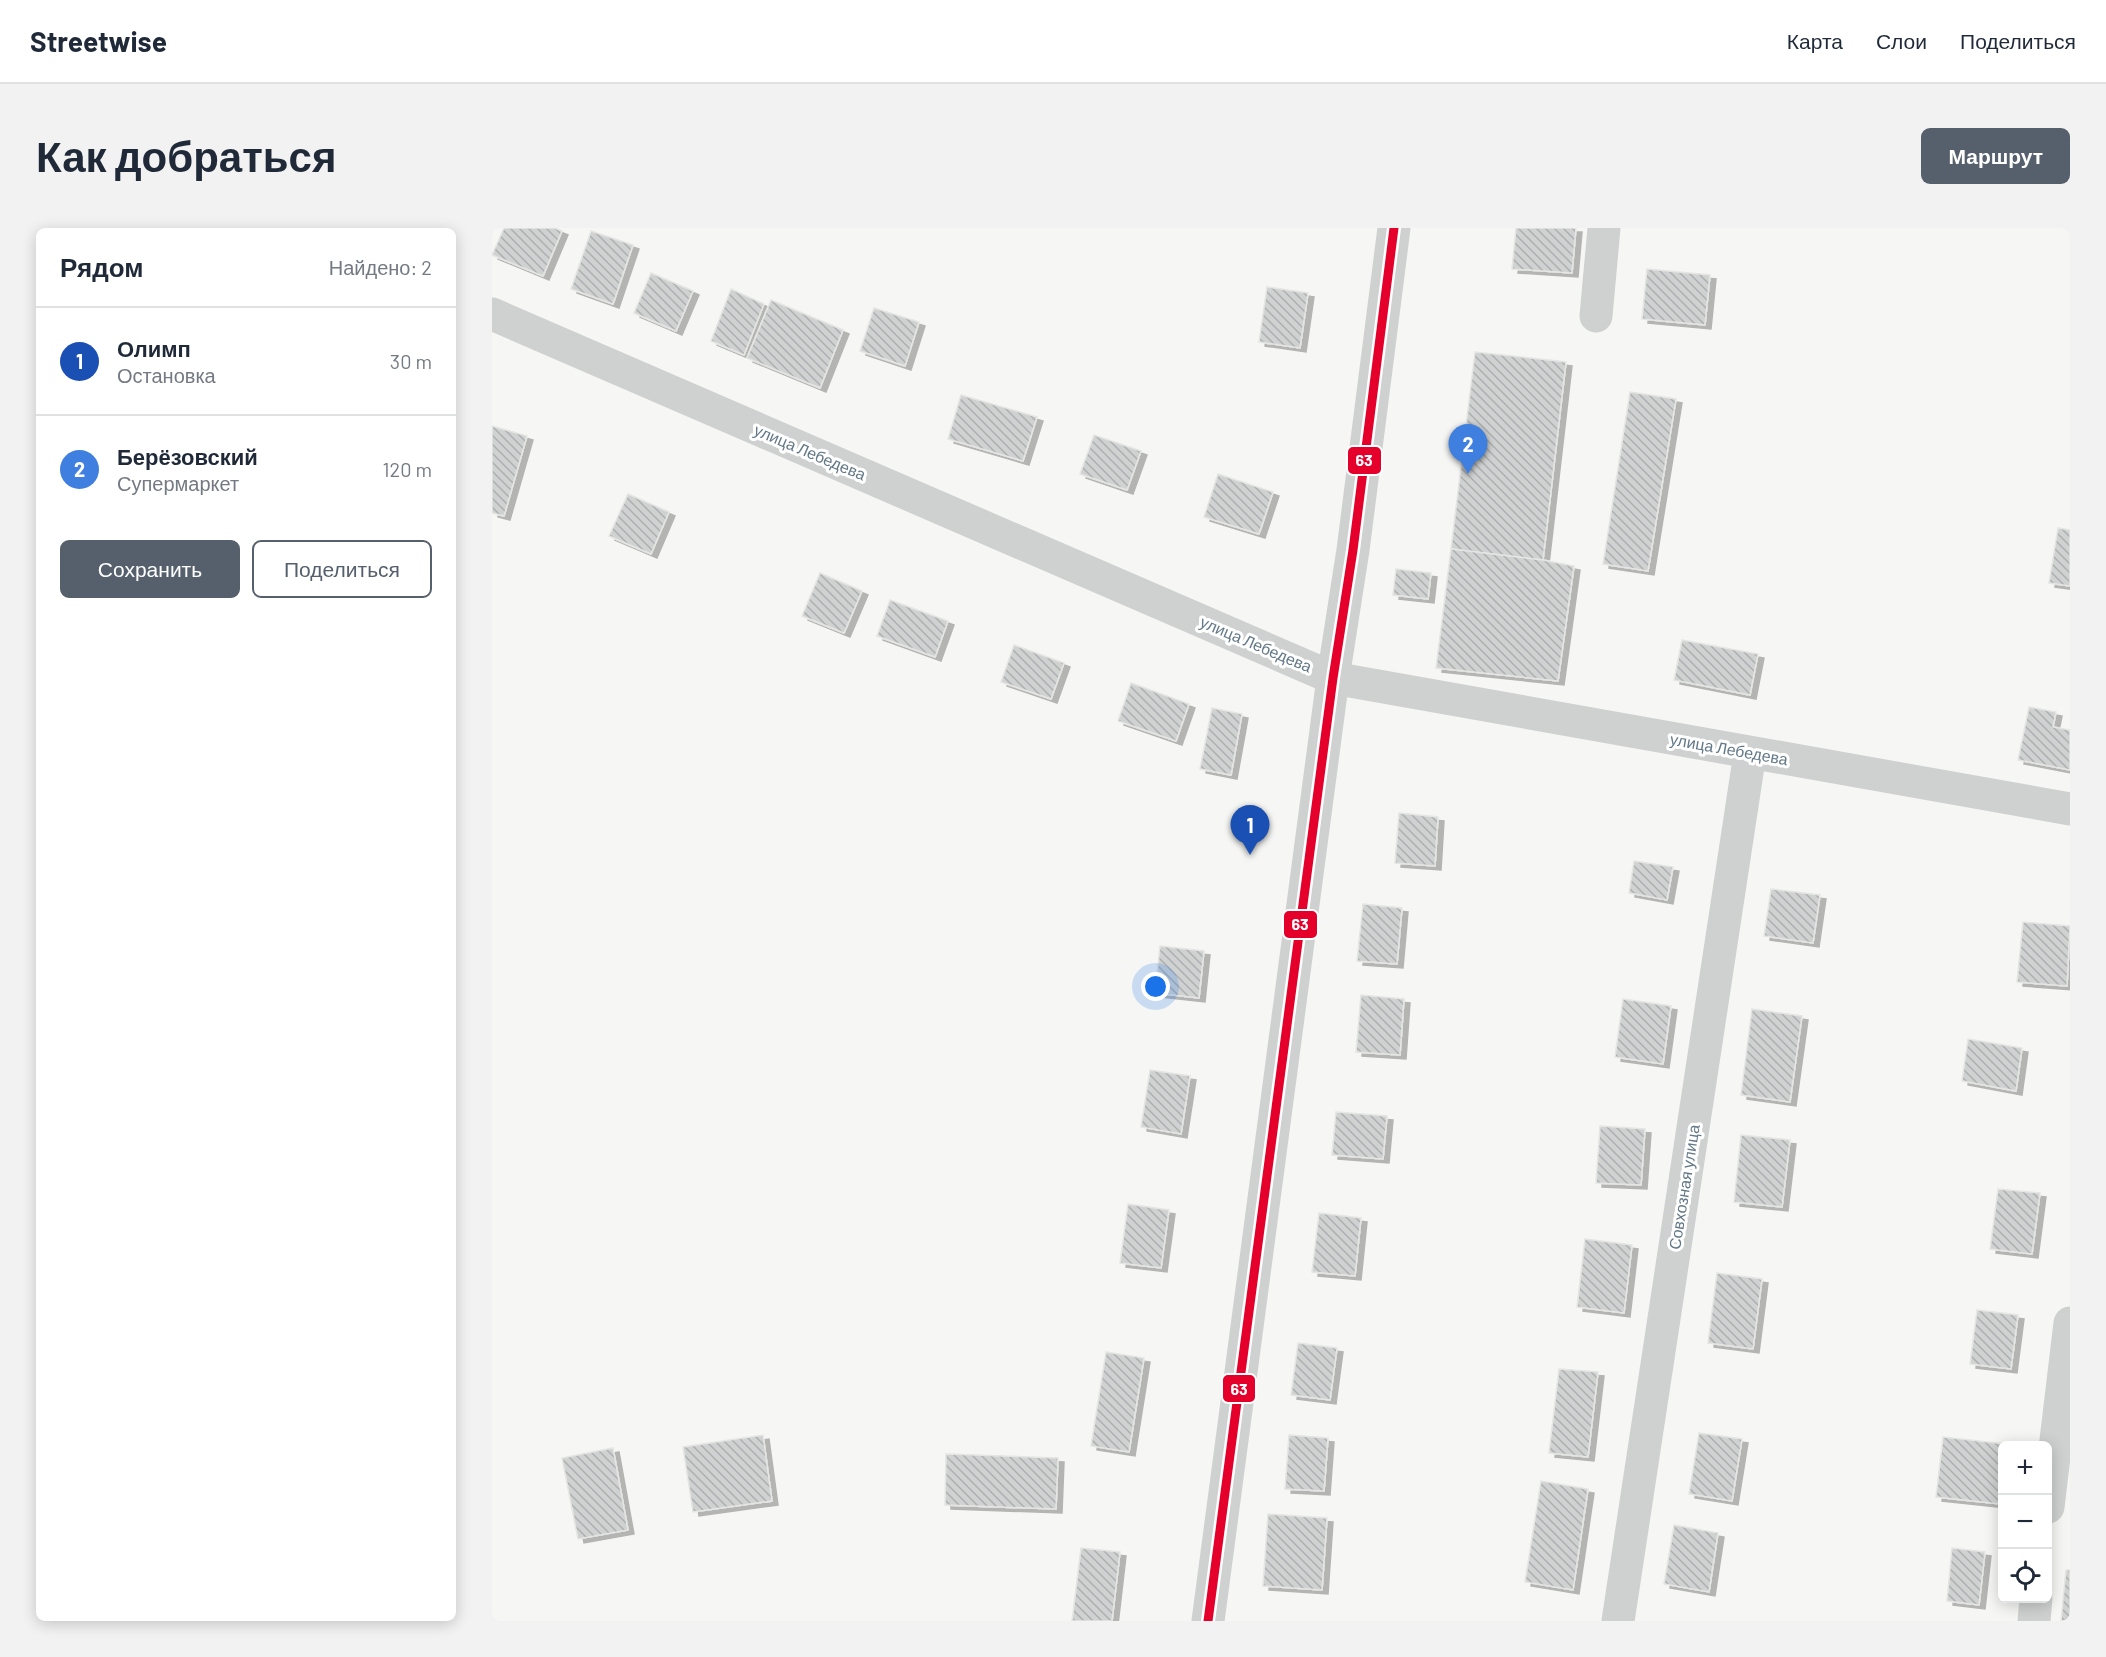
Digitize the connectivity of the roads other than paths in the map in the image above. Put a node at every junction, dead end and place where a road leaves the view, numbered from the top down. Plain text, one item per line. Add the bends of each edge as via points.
1 (1394, 228) edge
2 (1604, 228) edge
3 (492, 314) edge
4 (1596, 316) dead end
5 (1333, 678) junction
6 (1750, 753) junction
7 (2070, 809) edge
8 (2070, 1323) edge
9 (2050, 1495) edge
10 (2036, 1603) edge
11 (1208, 1621) edge
12 (1618, 1621) edge
13 (2034, 1621) edge

1 - 5 street
2 - 4 street
3 - 5 street, улица Лебедева
5 - 6 street, улица Лебедева
5 - 11 street
6 - 7 street, улица Лебедева
6 - 12 street, Совхозная улица
8 - 9 street
10 - 13 street

